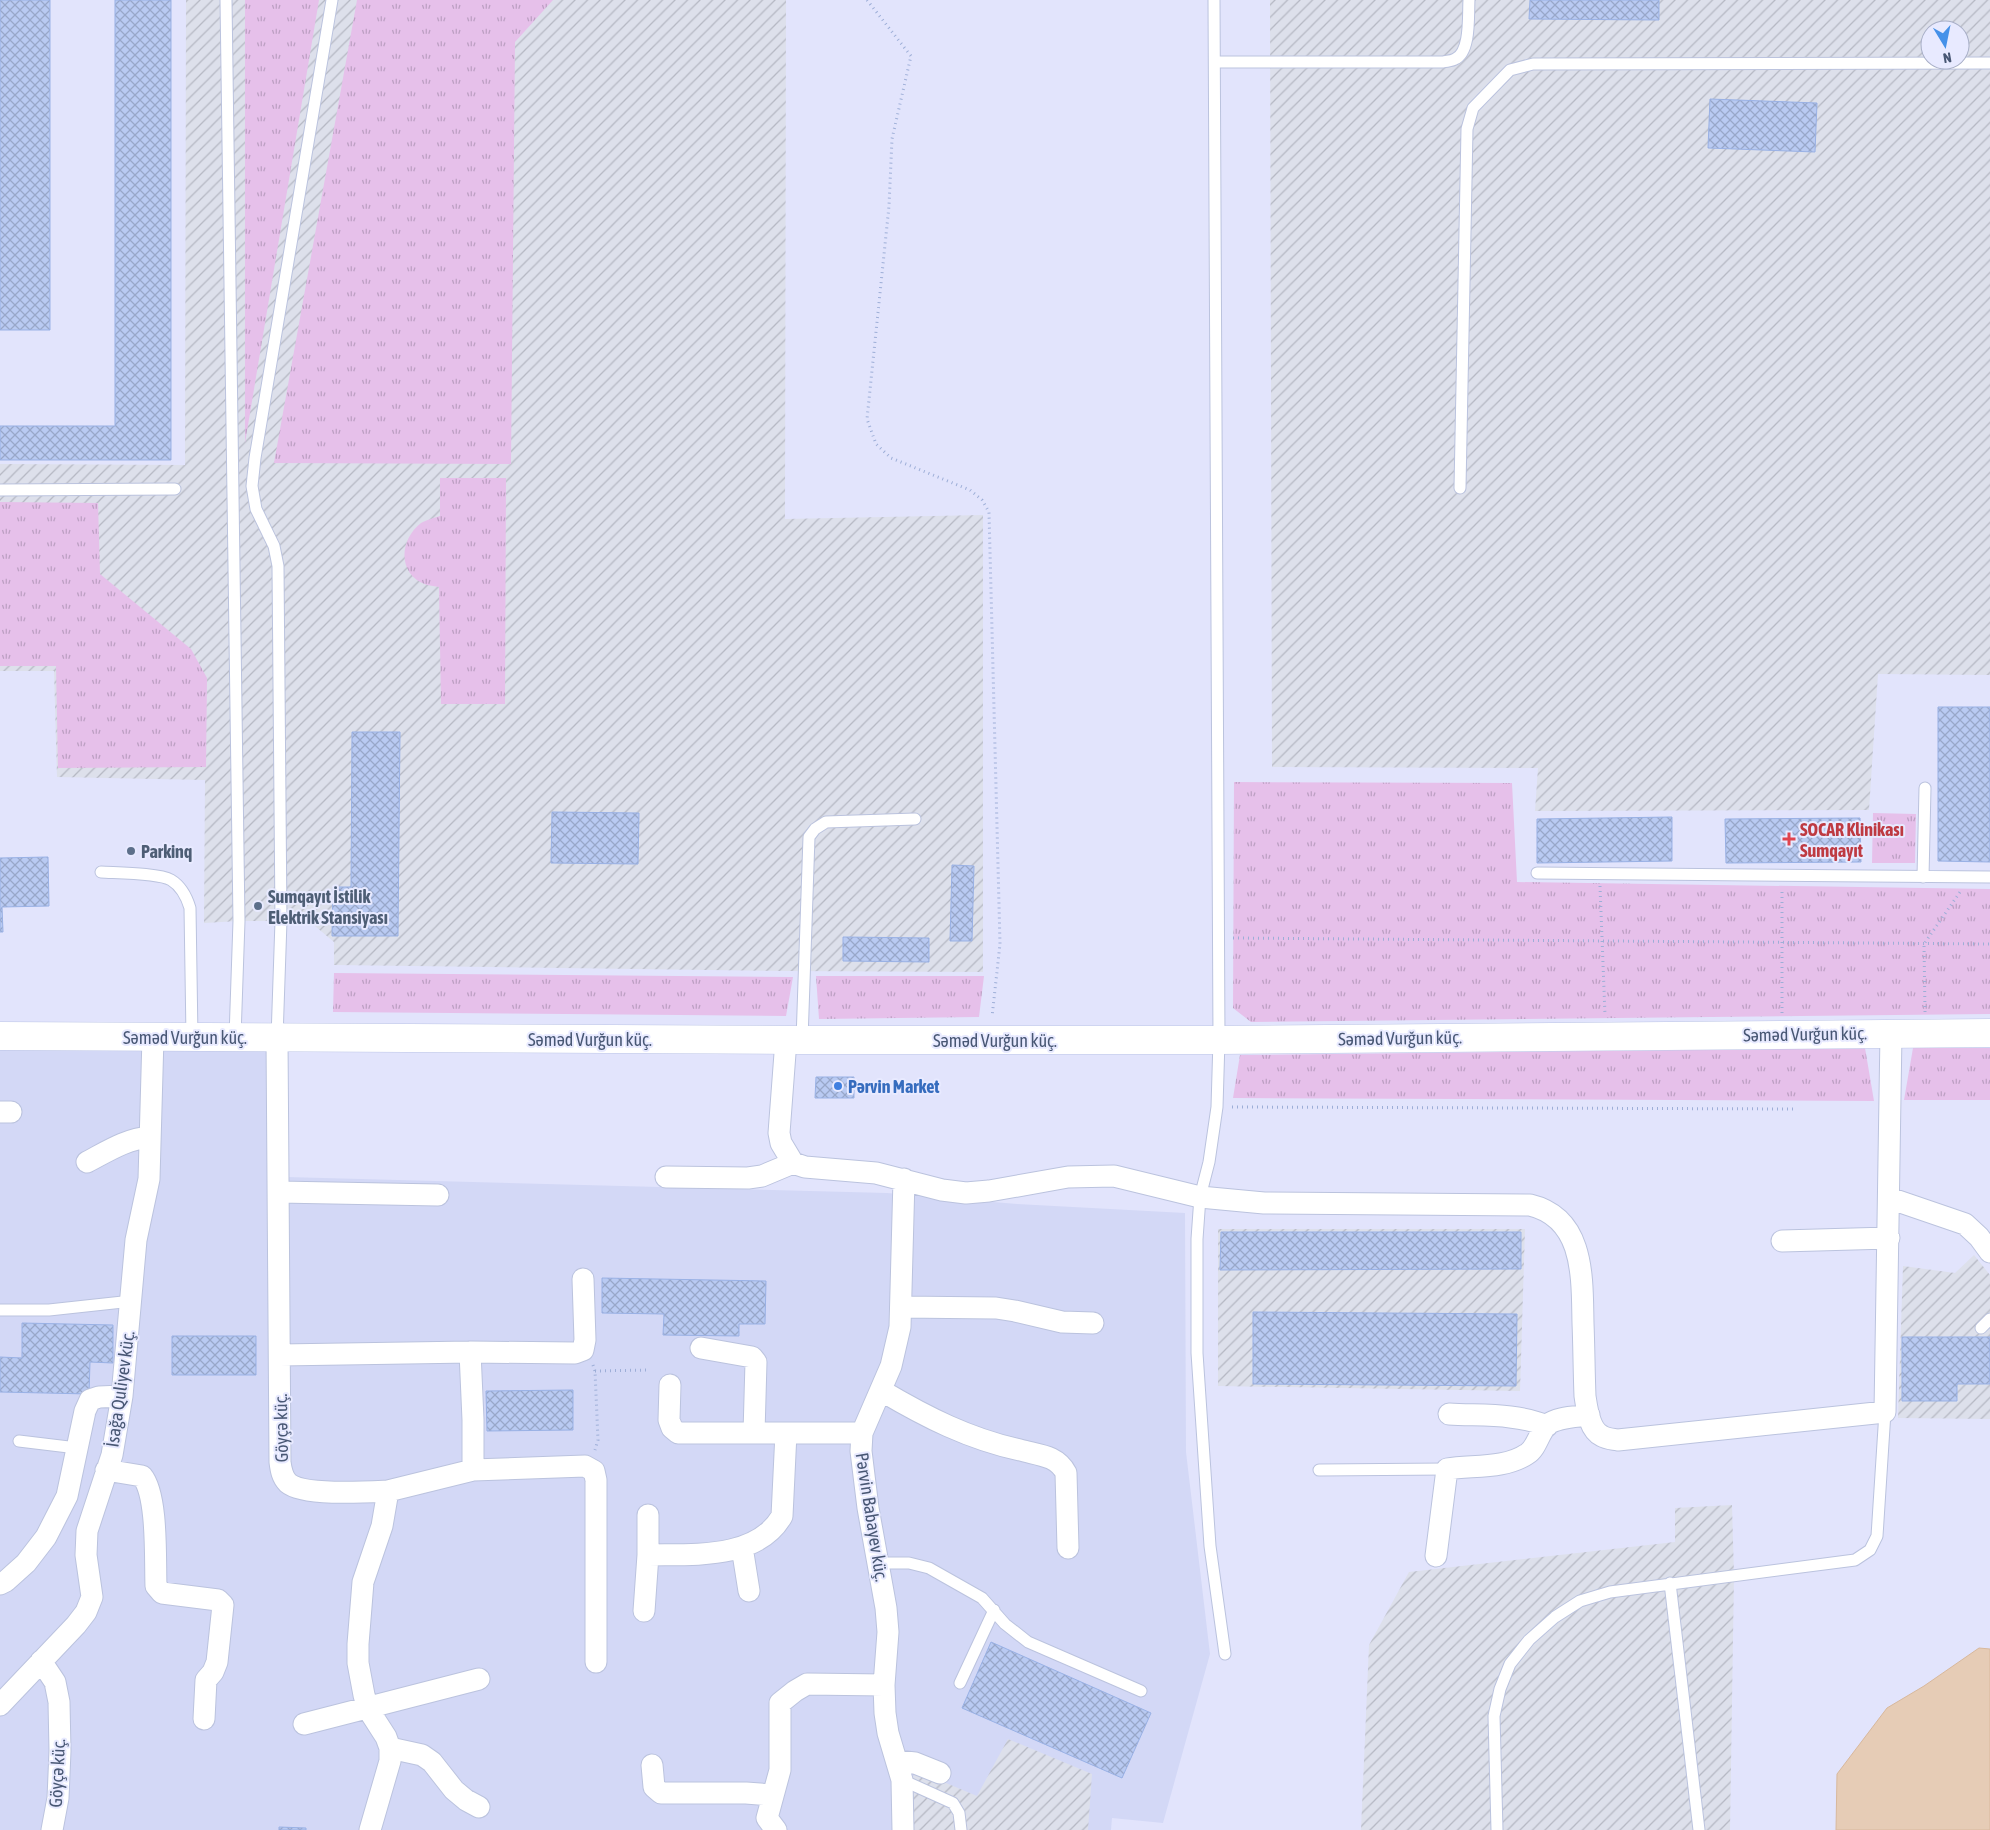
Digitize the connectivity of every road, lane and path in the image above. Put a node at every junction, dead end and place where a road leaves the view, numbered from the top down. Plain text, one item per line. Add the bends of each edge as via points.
1 (226, 0) edge
2 (332, 0) edge
3 (868, 0) edge
4 (1214, 0) edge
5 (1468, 0) edge
6 (1215, 62) junction
7 (1990, 63) edge
8 (1460, 488) dead end
9 (175, 489) dead end
10 (0, 490) edge
11 (1925, 788) dead end
12 (915, 820) dead end
13 (101, 872) dead end
14 (1536, 873) dead end
15 (1923, 877) junction
16 (1990, 877) edge
17 (1600, 884) dead end
18 (1782, 886) dead end
19 (1962, 889) dead end
20 (1233, 938) dead end
21 (1603, 941) junction
22 (1781, 942) junction
23 (1924, 944) junction
24 (1990, 944) edge
25 (1925, 1015) dead end
26 (1782, 1016) dead end
27 (1605, 1018) dead end
28 (1891, 1033) junction
29 (1990, 1033) edge
30 (0, 1036) edge
31 (153, 1037) junction
32 (192, 1037) junction
33 (235, 1037) junction
34 (277, 1038) junction
35 (794, 1040) junction
36 (990, 1040) junction
37 (1218, 1040) junction
38 (1217, 1107) junction
39 (1795, 1109) dead end
40 (150, 1136) junction
41 (87, 1162) dead end
42 (794, 1162) junction
43 (666, 1176) dead end
44 (904, 1179) junction
45 (278, 1192) junction
46 (438, 1195) dead end
47 (1200, 1197) junction
48 (1889, 1198) junction
49 (1889, 1238) junction
50 (1782, 1241) dead end
51 (1990, 1252) edge
52 (583, 1279) dead end
53 (132, 1301) junction
54 (901, 1307) junction
55 (0, 1310) edge
56 (1990, 1320) edge
57 (1093, 1323) dead end
58 (1981, 1328) dead end
59 (701, 1348) dead end
60 (583, 1350) junction
61 (470, 1352) junction
62 (280, 1355) junction
63 (648, 1370) dead end
64 (595, 1371) junction
65 (670, 1385) dead end
66 (882, 1391) junction
67 (122, 1396) junction
68 (1885, 1412) junction
69 (1449, 1414) dead end
70 (1589, 1415) junction
71 (1547, 1426) junction
72 (754, 1433) junction
73 (862, 1433) junction
74 (786, 1434) junction
75 (19, 1441) dead end
76 (77, 1448) junction
77 (585, 1466) junction
78 (1448, 1469) junction
79 (106, 1470) junction
80 (473, 1470) junction
81 (1319, 1470) dead end
82 (388, 1491) junction
83 (648, 1515) dead end
84 (742, 1547) junction
85 (1068, 1548) dead end
86 (648, 1555) junction
87 (1436, 1556) dead end
88 (878, 1563) junction
89 (1670, 1583) junction
90 (0, 1584) edge
91 (749, 1591) dead end
92 (994, 1610) junction
93 (644, 1611) dead end
94 (1226, 1654) dead end
95 (42, 1661) junction
96 (596, 1662) dead end
97 (479, 1679) dead end
98 (960, 1683) dead end
99 (884, 1685) junction
100 (1141, 1691) dead end
101 (0, 1705) edge
102 (368, 1709) junction
103 (204, 1719) dead end
104 (304, 1724) dead end
105 (390, 1748) junction
106 (652, 1765) dead end
107 (900, 1770) junction
108 (940, 1773) dead end
109 (772, 1795) junction
110 (479, 1807) dead end
111 (769, 1826) edge
112 (52, 1830) edge
113 (370, 1830) edge
114 (903, 1830) edge
115 (961, 1830) edge
116 (1497, 1830) edge
117 (1699, 1830) edge

1 - 33 lane via 239,920
2 - 34 lane via 252,486 256,509 274,546 278,566 281,920
3 - 36 path via 911,56 892,139 890,206 867,419 876,444 891,458 970,490 982,500 989,512 1000,944
4 - 6 lane
5 - 6 lane via 1468,35 1464,50 1457,59 1444,62
6 - 37 lane
7 - 8 lane via 1533,64 1510,70 1473,108 1467,129
9 - 10 lane
11 - 15 lane
12 - 35 lane via 826,822 809,837
13 - 32 lane via 172,880 186,896 190,908
14 - 15 lane
15 - 16 lane
17 - 21 path
18 - 22 path
19 - 23 path
20 - 21 path
21 - 22 path
21 - 27 path
22 - 23 path
22 - 26 path
23 - 24 path
23 - 25 path
28 - 29 main road, Səməd Vurğun küç.
28 - 37 main road, Səməd Vurğun küç.
28 - 48 street
30 - 31 main road, Səməd Vurğun küç.
31 - 32 main road, Səməd Vurğun küç.
31 - 40 street, İsağa Quliyev küç.
32 - 33 main road, Səməd Vurğun küç.
33 - 34 main road, Səməd Vurğun küç.
34 - 35 main road, Səməd Vurğun küç.
34 - 45 street, Göyçə küç.
35 - 36 main road, Səməd Vurğun küç.
35 - 42 street via 779,1133 781,1143
36 - 37 main road, Səməd Vurğun küç.
37 - 38 lane
38 - 39 path
38 - 47 lane
40 - 41 street via 125,1141
40 - 53 street, İsağa Quliyev küç. via 148,1179 136,1240
42 - 43 street via 762,1176 748,1178
42 - 44 street via 806,1167 876,1173
44 - 47 street via 942,1190 966,1192 1068,1177 1114,1176
44 - 54 street, Pərvin Babayev küç.
45 - 46 street
45 - 62 street, Göyçə küç.
47 - 70 street via 1264,1203 1541,1208 1567,1228 1582,1274 1585,1396
47 - 94 lane via 1197,1353 1210,1546
48 - 49 street
48 - 51 street via 1965,1224
49 - 50 street
49 - 68 street
52 - 60 street
53 - 55 lane via 49,1310
53 - 67 street, İsağa Quliyev küç.
54 - 57 street via 996,1308 1062,1322
54 - 66 street, Pərvin Babayev küç. via 900,1327
56 - 58 lane
59 - 72 street via 752,1357 756,1362
60 - 61 street via 575,1353
60 - 64 path
61 - 62 street
61 - 80 street
62 - 82 street, Göyçə küç. via 282,1476 299,1488 323,1492
63 - 64 path
64 - 77 path via 598,1440
65 - 72 street via 669,1420 678,1433
66 - 73 street, Pərvin Babayev küç.
66 - 85 street via 922,1415 969,1436 1053,1458 1061,1464 1066,1472
67 - 76 street via 90,1400
67 - 79 street, İsağa Quliyev küç. via 112,1455
68 - 70 street via 1618,1440 1594,1430
68 - 89 lane via 1878,1536 1870,1550 1855,1560
69 - 71 street via 1519,1418
70 - 71 street
71 - 78 street via 1529,1453 1516,1459 1500,1464
72 - 74 street
73 - 74 street
73 - 88 street, Pərvin Babayev küç. via 863,1477
74 - 84 street via 782,1516 776,1526
75 - 76 lane
76 - 90 street via 67,1496 46,1537 26,1563
77 - 80 street
77 - 96 street via 594,1471 596,1480
78 - 81 lane
78 - 87 street
79 - 95 street, İsağa Quliyev küç. via 87,1531 86,1555 92,1598 76,1625
79 - 103 street via 142,1476 148,1483 152,1502 156,1586 162,1593 218,1600 222,1605 217,1662 206,1680
80 - 82 street
82 - 102 street via 382,1526 363,1582 358,1663
83 - 86 street
84 - 86 street via 718,1552
84 - 91 street
86 - 93 street
88 - 92 lane via 909,1562 929,1568 982,1598
88 - 99 street, Pərvin Babayev küç. via 888,1632
89 - 116 lane via 1610,1592 1580,1601 1529,1640 1510,1664 1494,1716
89 - 117 lane
92 - 98 lane
92 - 100 lane via 1005,1624 1028,1642
95 - 101 street, İsağa Quliyev küç.
95 - 112 street, Göyçə küç. via 55,1682 58,1702 58,1798
97 - 102 street
99 - 107 street, Pərvin Babayev küç. via 888,1733
99 - 109 street via 807,1684 780,1702 780,1770
102 - 104 street
102 - 105 street
105 - 110 street via 422,1755 432,1762 454,1790
105 - 113 street via 390,1761
106 - 109 street via 654,1788 661,1793
107 - 108 street via 915,1763
107 - 114 street, Pərvin Babayev küç.
107 - 115 lane via 953,1803 959,1813
109 - 111 street

